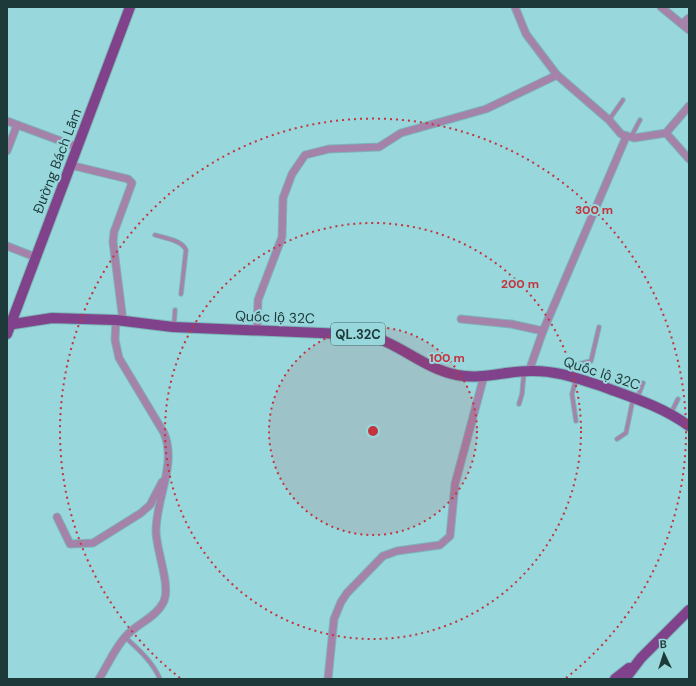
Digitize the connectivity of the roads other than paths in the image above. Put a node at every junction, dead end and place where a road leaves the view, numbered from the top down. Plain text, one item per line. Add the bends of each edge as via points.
1 (130, 7) edge
2 (514, 7) edge
3 (661, 7) edge
4 (689, 18) edge
5 (682, 24) junction
6 (689, 30) edge
7 (557, 75) junction
8 (624, 100) dead end
9 (689, 106) edge
10 (608, 120) junction
11 (640, 120) dead end
12 (7, 121) edge
13 (17, 125) junction
14 (666, 133) junction
15 (628, 137) junction
16 (77, 146) junction
17 (7, 151) edge
18 (689, 159) edge
19 (70, 165) junction
20 (155, 235) dead end
21 (7, 246) edge
22 (35, 257) junction
23 (181, 294) dead end
24 (176, 310) dead end
25 (461, 320) dead end
26 (120, 321) junction
27 (173, 327) junction
28 (8, 328) edge
29 (599, 328) dead end
30 (257, 330) junction
31 (543, 331) junction
32 (526, 371) junction
33 (484, 376) junction
34 (572, 377) junction
35 (643, 383) dead end
36 (635, 398) junction
37 (678, 399) dead end
38 (519, 404) dead end
39 (670, 414) junction
40 (576, 421) dead end
41 (689, 426) edge
42 (617, 439) dead end
43 (164, 479) junction
44 (57, 517) dead end
45 (689, 610) edge
46 (125, 637) junction
47 (641, 658) junction
48 (99, 679) edge
49 (160, 679) edge
50 (328, 679) edge
51 (615, 679) edge
52 (625, 679) edge

1 - 16 main road, Đường Bách Lẫm
2 - 7 street via 526,34
3 - 5 street
4 - 5 street
5 - 6 street
7 - 10 street
7 - 30 street via 486,109 401,133 379,147 329,149 305,155 292,174 283,198 282,237 258,300
8 - 10 lane
9 - 14 street
10 - 15 street
11 - 15 lane
12 - 13 street
13 - 16 street
13 - 17 street
14 - 15 street
14 - 18 street
15 - 31 street
16 - 19 main road, Đường Bách Lẫm
19 - 22 main road, Đường Bách Lẫm
19 - 26 street via 128,179 132,183 114,232 113,242
20 - 23 lane via 184,245 186,250
21 - 22 street
22 - 28 main road, Đường Bách Lẫm
24 - 27 lane
25 - 31 street via 511,324
26 - 27 main road, Quốc lộ 32C / QL.32C
26 - 28 main road, Quốc lộ 32C / QL.32C via 52,318
26 - 43 street via 115,340 119,358 166,439 169,459
27 - 30 main road, Quốc lộ 32C / QL.32C
29 - 34 lane via 591,362 574,365
30 - 33 main road, Quốc lộ 32C / QL.32C via 369,335 388,342 449,374
31 - 32 street
32 - 33 main road, Quốc lộ 32C / QL.32C
32 - 34 main road, Quốc lộ 32C / QL.32C via 543,371
32 - 38 lane
33 - 50 street via 455,484 450,536 440,545 397,551 383,556 347,593 334,619
34 - 36 main road, Quốc lộ 32C / QL.32C
34 - 40 lane
35 - 36 lane
36 - 39 main road, Quốc lộ 32C / QL.32C
36 - 42 lane via 626,433
37 - 39 lane
39 - 41 main road, Quốc lộ 32C / QL.32C
43 - 44 street via 150,505 93,543 70,544
43 - 46 street via 157,511 156,539 166,590 165,599 159,608
45 - 47 main road
46 - 48 street
46 - 49 lane via 146,656
47 - 51 main road
47 - 52 main road

